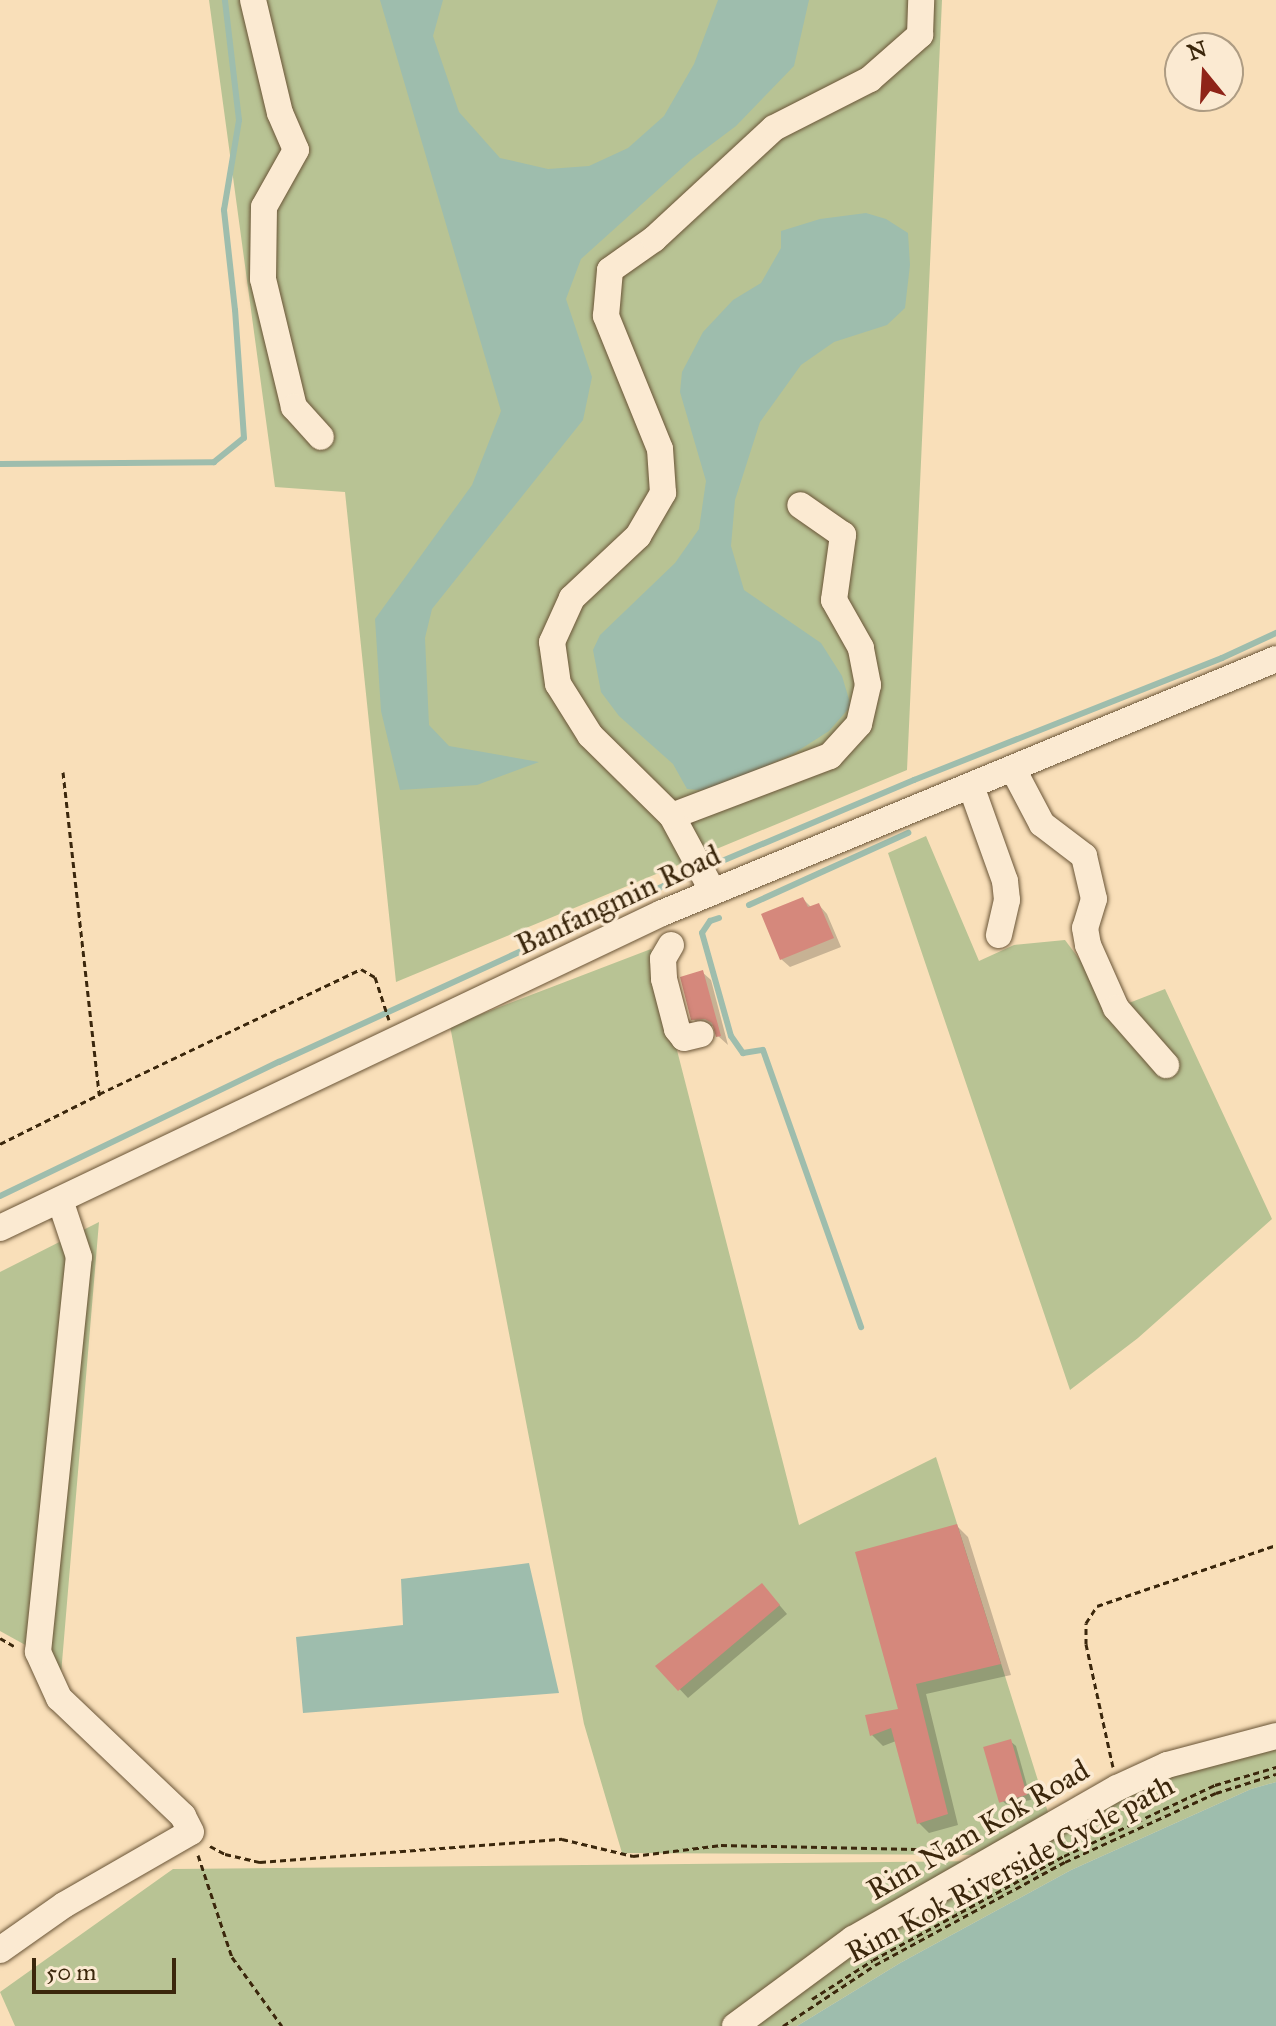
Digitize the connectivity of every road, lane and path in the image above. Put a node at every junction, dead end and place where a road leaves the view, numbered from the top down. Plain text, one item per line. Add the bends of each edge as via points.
1 (253, 0) edge
2 (921, 0) edge
3 (321, 437) dead end
4 (800, 505) dead end
5 (1276, 659) edge
6 (1013, 769) junction
7 (63, 772) dead end
8 (971, 786) junction
9 (672, 816) junction
10 (712, 890) junction
11 (662, 913) junction
12 (999, 935) dead end
13 (671, 945) junction
14 (679, 976) dead end
15 (390, 1021) dead end
16 (701, 1034) dead end
17 (1166, 1065) dead end
18 (103, 1092) junction
19 (0, 1144) edge
20 (60, 1200) junction
21 (0, 1228) edge
22 (1276, 1545) edge
23 (1276, 1736) edge
24 (1276, 1767) edge
25 (1276, 1774) edge
26 (1117, 1788) junction
27 (191, 1832) junction
28 (979, 1867) junction
29 (0, 1950) edge
30 (783, 2018) dead end
31 (282, 2026) edge
32 (735, 2026) edge
33 (783, 2026) edge

1 - 3 street via 280,113 296,150 264,207 263,279 294,407
2 - 9 street via 920,35 870,79 774,128 654,239 610,270 606,316 660,449 663,493 638,536 572,598 552,642 558,684 590,735
4 - 9 street via 843,535 834,600 861,648 868,685 859,724 830,756
5 - 6 street, Banfangmin Road
6 - 8 street, Banfangmin Road
6 - 17 street via 1042,824 1084,856 1094,899 1085,928 1088,945 1116,1008
7 - 18 path via 99,1094
8 - 10 street, Banfangmin Road
8 - 12 street via 1005,881 1007,900
9 - 10 street
10 - 11 street, Banfangmin Road
11 - 13 street
11 - 20 street, Banfangmin Road
13 - 14 street
13 - 16 street via 663,959 664,979 677,1029 684,1038
15 - 18 path via 375,977 361,969
18 - 19 path
20 - 21 street, Banfangmin Road
20 - 27 street via 79,1257 38,1652 59,1698 183,1816
22 - 26 path via 1097,1606 1086,1623 1086,1644
23 - 26 street, Rim Nam Kok Road via 1167,1765
24 - 30 path, Rim Kok Riverside Cycle path via 1215,1785 1064,1856 873,1960
25 - 33 path via 1216,1793 1065,1862 875,1965
26 - 28 street, Rim Nam Kok Road
27 - 28 path via 225,1854 260,1862 562,1839 633,1856 721,1845 952,1850
27 - 29 street via 64,1905
27 - 31 path via 232,1957
28 - 32 street, Rim Nam Kok Road via 853,1939

